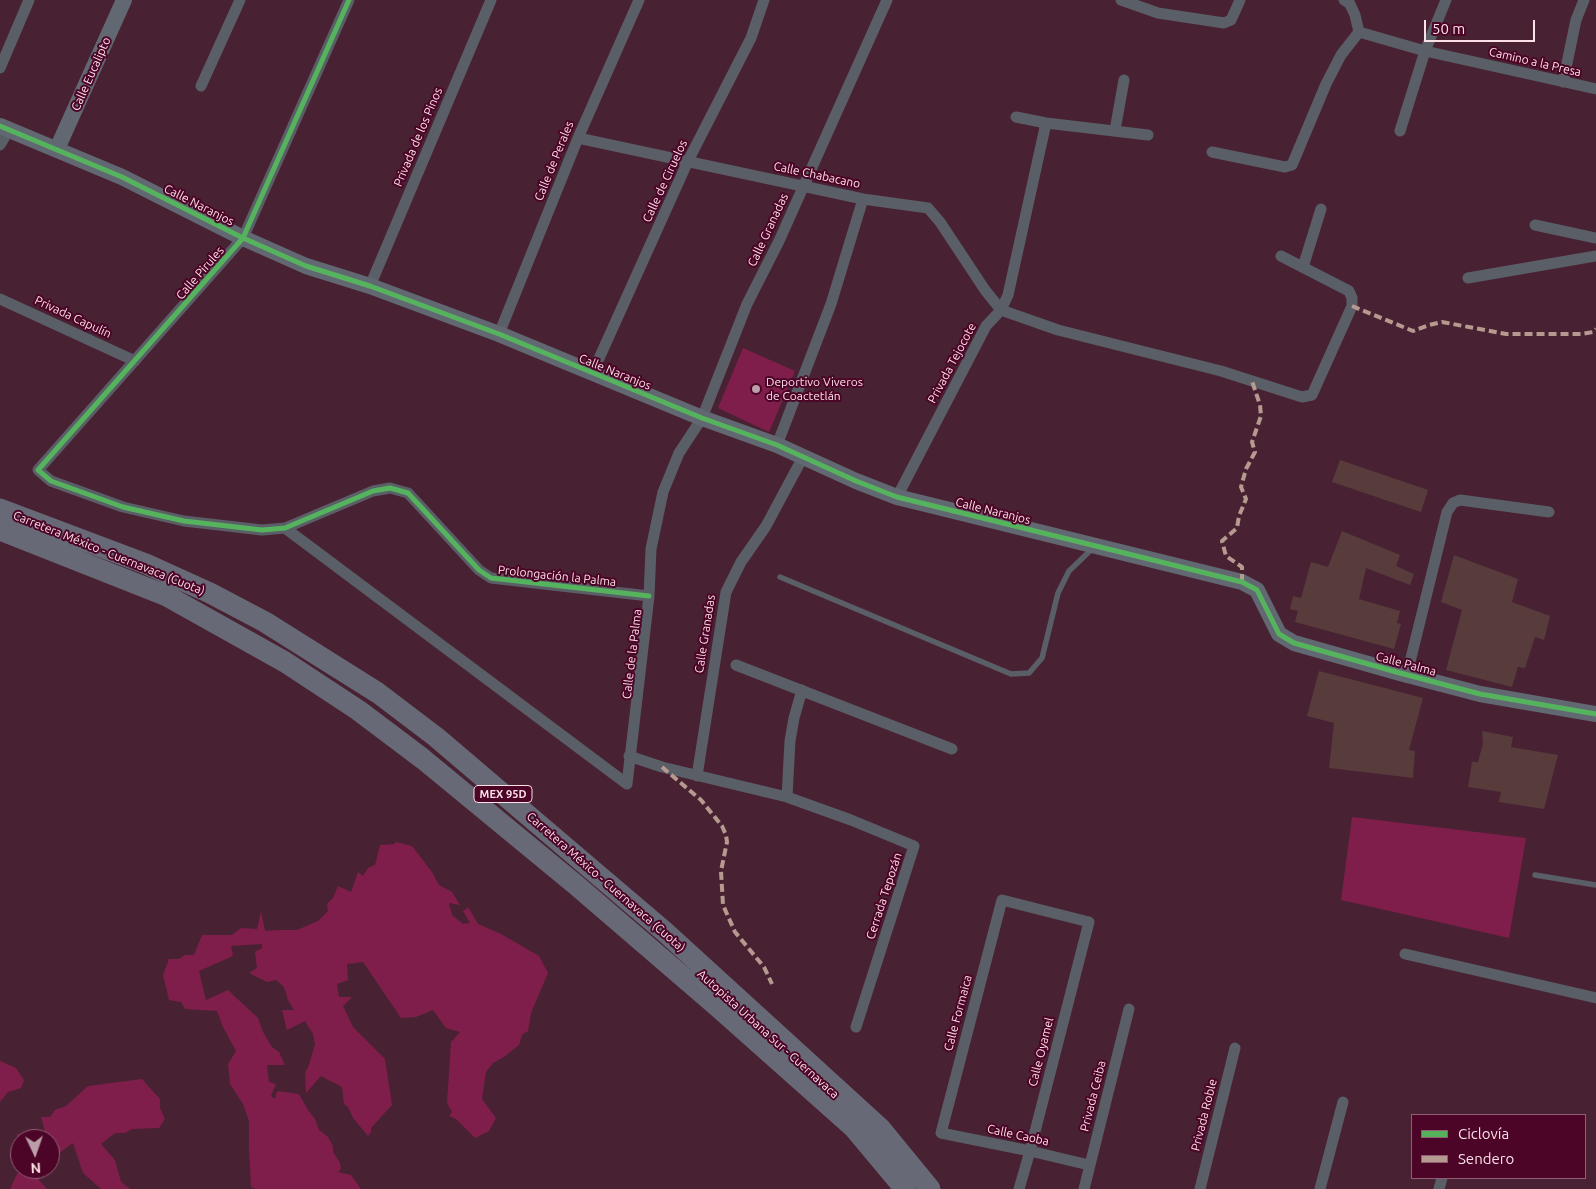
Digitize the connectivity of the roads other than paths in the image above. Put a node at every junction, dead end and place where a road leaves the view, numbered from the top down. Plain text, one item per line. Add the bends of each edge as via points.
1 (30, 0) edge
2 (124, 0) edge
3 (240, 0) edge
4 (349, 0) edge
5 (491, 0) edge
6 (639, 0) edge
7 (764, 0) edge
8 (887, 0) edge
9 (1121, 0) edge
10 (1240, 0) edge
11 (1344, 0) edge
12 (1446, 0) edge
13 (1584, 0) edge
14 (1360, 32) junction
15 (1425, 51) junction
16 (0, 68) edge
17 (1124, 80) dead end
18 (1563, 82) junction
19 (201, 86) dead end
20 (1596, 89) edge
21 (1016, 117) dead end
22 (1046, 123) junction
23 (4, 128) edge
24 (1115, 130) junction
25 (1400, 131) dead end
26 (1148, 135) dead end
27 (578, 138) junction
28 (0, 144) edge
29 (58, 149) junction
30 (1212, 152) dead end
31 (688, 161) junction
32 (803, 186) junction
33 (863, 199) junction
34 (1321, 209) dead end
35 (1536, 225) dead end
36 (243, 238) junction
37 (1596, 238) edge
38 (1280, 256) dead end
39 (1596, 256) edge
40 (1303, 267) junction
41 (1468, 278) dead end
42 (370, 286) junction
43 (0, 299) edge
44 (1001, 310) junction
45 (498, 334) junction
46 (135, 361) junction
47 (592, 374) junction
48 (702, 418) junction
49 (777, 446) junction
50 (803, 457) junction
51 (38, 470) joint
52 (897, 497) junction
53 (0, 510) edge
54 (1549, 512) dead end
55 (285, 528) junction
56 (0, 530) edge
57 (0, 534) edge
58 (1096, 546) junction
59 (780, 577) dead end
60 (1242, 582) joint
61 (649, 596) junction
62 (736, 665) dead end
63 (1407, 674) junction
64 (802, 690) junction
65 (1596, 714) edge
66 (952, 749) dead end
67 (629, 756) junction
68 (697, 776) junction
69 (787, 796) junction
70 (1535, 875) dead end
71 (1596, 885) edge
72 (1089, 922) joint
73 (1405, 954) dead end
74 (1596, 998) edge
75 (1129, 1009) dead end
76 (856, 1027) dead end
77 (1235, 1048) dead end
78 (1343, 1102) dead end
79 (941, 1133) joint
80 (1030, 1151) junction
81 (1089, 1165) junction
82 (897, 1189) edge
83 (905, 1189) edge
84 (919, 1189) edge
85 (930, 1189) edge
86 (1019, 1189) edge
87 (1084, 1189) edge
88 (1200, 1189) edge
89 (1320, 1189) edge

1 - 16 street
2 - 29 street, Calle Eucalipto
3 - 19 street
4 - 36 street, Calle Pirules
5 - 42 street, Privada de los Pinos
6 - 27 street, Calle de Perales
7 - 31 street, Calle de Ciruelos via 751,38
8 - 32 street, Calle Granadas
9 - 10 street via 1158,13 1224,23 1230,20
11 - 14 street via 1350,4
12 - 15 street
13 - 18 street via 1576,20
14 - 15 street, Camino a la Presa
14 - 30 street via 1341,55 1326,84 1292,165 1284,167
15 - 18 street, Camino a la Presa
15 - 25 street
17 - 24 street
18 - 20 street, Camino a la Presa
21 - 22 street
22 - 24 street
22 - 44 street, Privada Tejocote via 1011,286
23 - 28 street
23 - 29 street, Calle Naranjos
24 - 26 street
27 - 31 street, Calle Chabacano
27 - 45 street, Calle de Perales
29 - 36 street, Calle Naranjos via 122,177
31 - 32 street, Calle Chabacano
31 - 47 street, Calle de Ciruelos
32 - 33 street, Calle Chabacano
32 - 48 street, Calle Granadas via 747,304
33 - 44 street, Calle Chabacano via 928,208
33 - 49 street via 830,304
34 - 40 street
35 - 37 street
36 - 42 street, Calle Naranjos via 306,266
36 - 46 street, Calle Pirules
38 - 40 street
39 - 41 street
40 - 44 street via 1349,291 1352,298 1352,306 1312,396 1302,397 1222,370 1058,330
42 - 45 street, Calle Naranjos
43 - 46 street, Privada Capulín
44 - 52 street, Privada Tejocote via 986,326
45 - 47 street, Calle Naranjos
46 - 51 street, Calle Pirules
47 - 48 street, Calle Naranjos
48 - 49 street, Calle Naranjos
48 - 61 street, Calle de la Palma via 679,453 662,492 651,549
49 - 50 street, Calle Naranjos
50 - 52 street, Calle Naranjos
50 - 68 street, Calle Granadas via 726,592
51 - 55 street, Prolongación la Palma via 51,481 158,516 262,530
52 - 58 street, Calle Naranjos
53 - 84 highway, Autopista Urbana Sur - Cuernavaca via 140,565 225,605 364,688 449,753 829,1087 882,1141
53 - 85 highway, Carretera México - Cuernavaca (Cuota) / MEX 95D via 146,564 210,593 265,622 378,693 436,738 665,932 880,1128
54 - 63 street via 1460,500 1453,503 1447,512
55 - 61 street, Prolongación la Palma via 373,491 390,488 408,493 479,570 491,578
55 - 67 street, Calle de la Palma via 627,784
56 - 83 highway, Carretera México - Cuernavaca (Cuota) / MEX 95D via 167,596 285,662 358,710 424,759 718,1007 854,1128
57 - 82 highway, Autopista Urbana Sur - Cuernavaca via 128,582 208,620 270,656 338,702 568,889 829,1120
58 - 59 lane via 1069,572 1058,593 1042,658 1029,673 1011,674
58 - 60 street, Calle Naranjos
60 - 63 street, Calle Palma via 1257,590 1279,634 1294,642
61 - 67 street, Calle de la Palma
62 - 64 street
63 - 65 street, Calle Palma via 1480,694
64 - 66 street
64 - 69 street via 790,741
67 - 68 street, Cerrada Tepozán
68 - 69 street, Cerrada Tepozán
69 - 76 street, Cerrada Tepozán via 914,846
70 - 71 lane
72 - 79 street, Calle Formaica via 1002,900
72 - 80 street, Calle Oyamel
73 - 74 street
75 - 81 street, Privada Ceiba
77 - 88 street, Privada Roble
78 - 89 street
79 - 80 street, Calle Caoba
80 - 81 street, Calle Caoba
80 - 86 street, Calle Oyamel
81 - 87 street, Privada Ceiba

